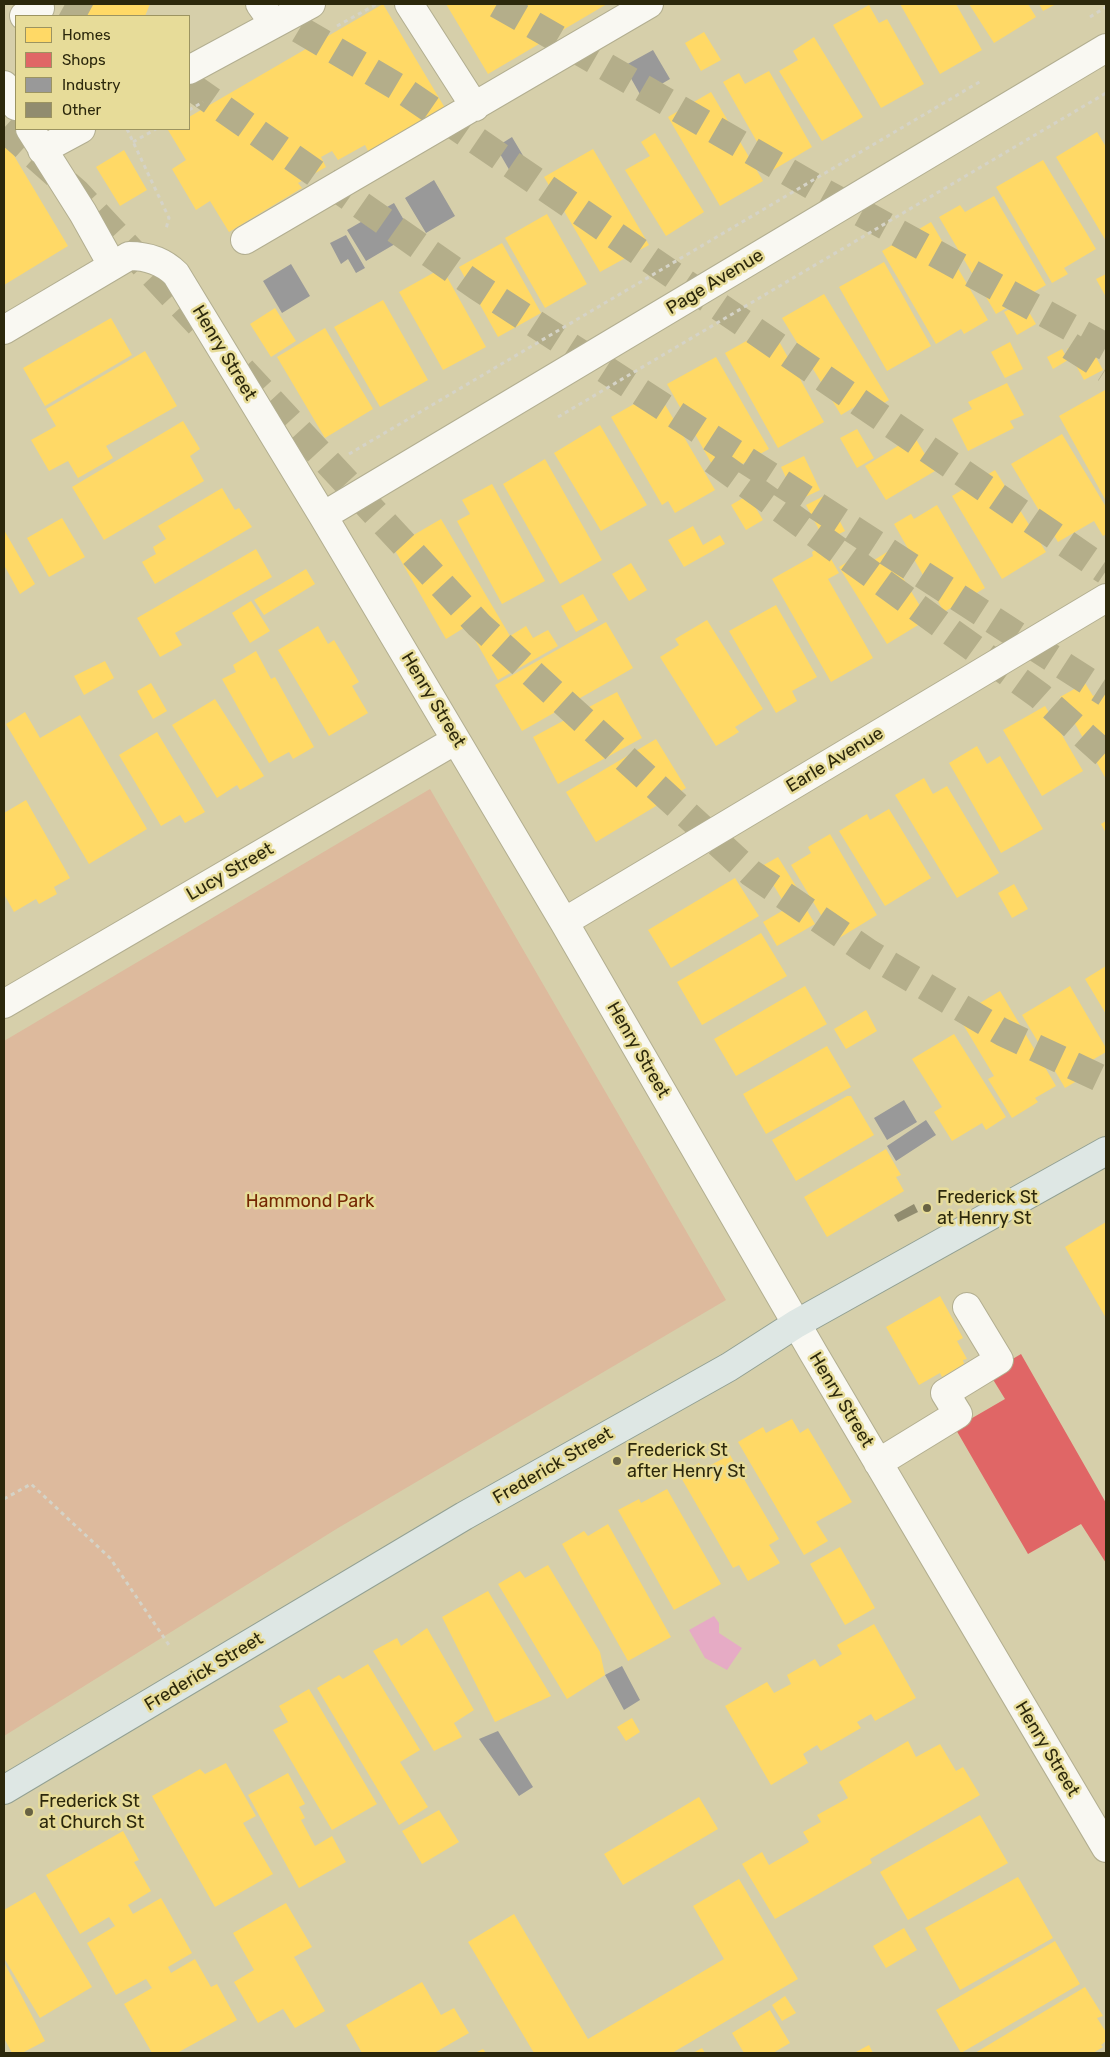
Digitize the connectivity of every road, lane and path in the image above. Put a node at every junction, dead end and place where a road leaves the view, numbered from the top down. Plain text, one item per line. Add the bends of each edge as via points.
1 (311, 4) edge
2 (409, 4) edge
3 (650, 4) edge
4 (1106, 7) edge
5 (267, 14) edge
6 (1089, 17) dead end
7 (15, 21) edge
8 (4, 27) edge
9 (1106, 48) edge
10 (190, 69) edge
11 (986, 78) dead end
12 (4, 85) edge
13 (1106, 93) edge
14 (15, 104) edge
15 (475, 107) junction
16 (76, 130) edge
17 (127, 130) edge
18 (154, 130) edge
19 (36, 139) edge
20 (133, 142) junction
21 (244, 240) dead end
22 (157, 261) junction
23 (112, 265) junction
24 (4, 330) edge
25 (552, 421) dead end
26 (349, 454) dead end
27 (324, 516) junction
28 (1106, 598) edge
29 (456, 740) junction
30 (564, 922) junction
31 (4, 1004) edge
32 (1106, 1152) edge
33 (967, 1307) dead end
34 (796, 1324) junction
35 (878, 1463) junction
36 (4, 1499) edge
37 (171, 1648) dead end
38 (4, 1790) edge
39 (1106, 1848) edge

1 - 5 street
2 - 15 street
3 - 15 street
4 - 6 path
5 - 10 street
7 - 8 street
9 - 27 street, Page Avenue
11 - 26 path
12 - 14 street
13 - 25 path, Page Avenue
15 - 21 street
16 - 19 street
17 - 20 path
18 - 20 path
19 - 23 street via 84,213
20 - 22 path via 169,218
22 - 23 street via 129,256
22 - 27 street, Henry Street via 176,274
23 - 24 street
27 - 29 street, Henry Street
28 - 30 street, Earle Avenue
29 - 30 street, Henry Street
29 - 31 street, Lucy Street
30 - 34 street, Henry Street
32 - 34 main road, Frederick Street
33 - 35 street via 999,1360 945,1393 958,1414
34 - 35 street, Henry Street
34 - 38 main road, Frederick Street via 729,1367 464,1516
35 - 39 street, Henry Street
36 - 37 path via 31,1484 110,1558

